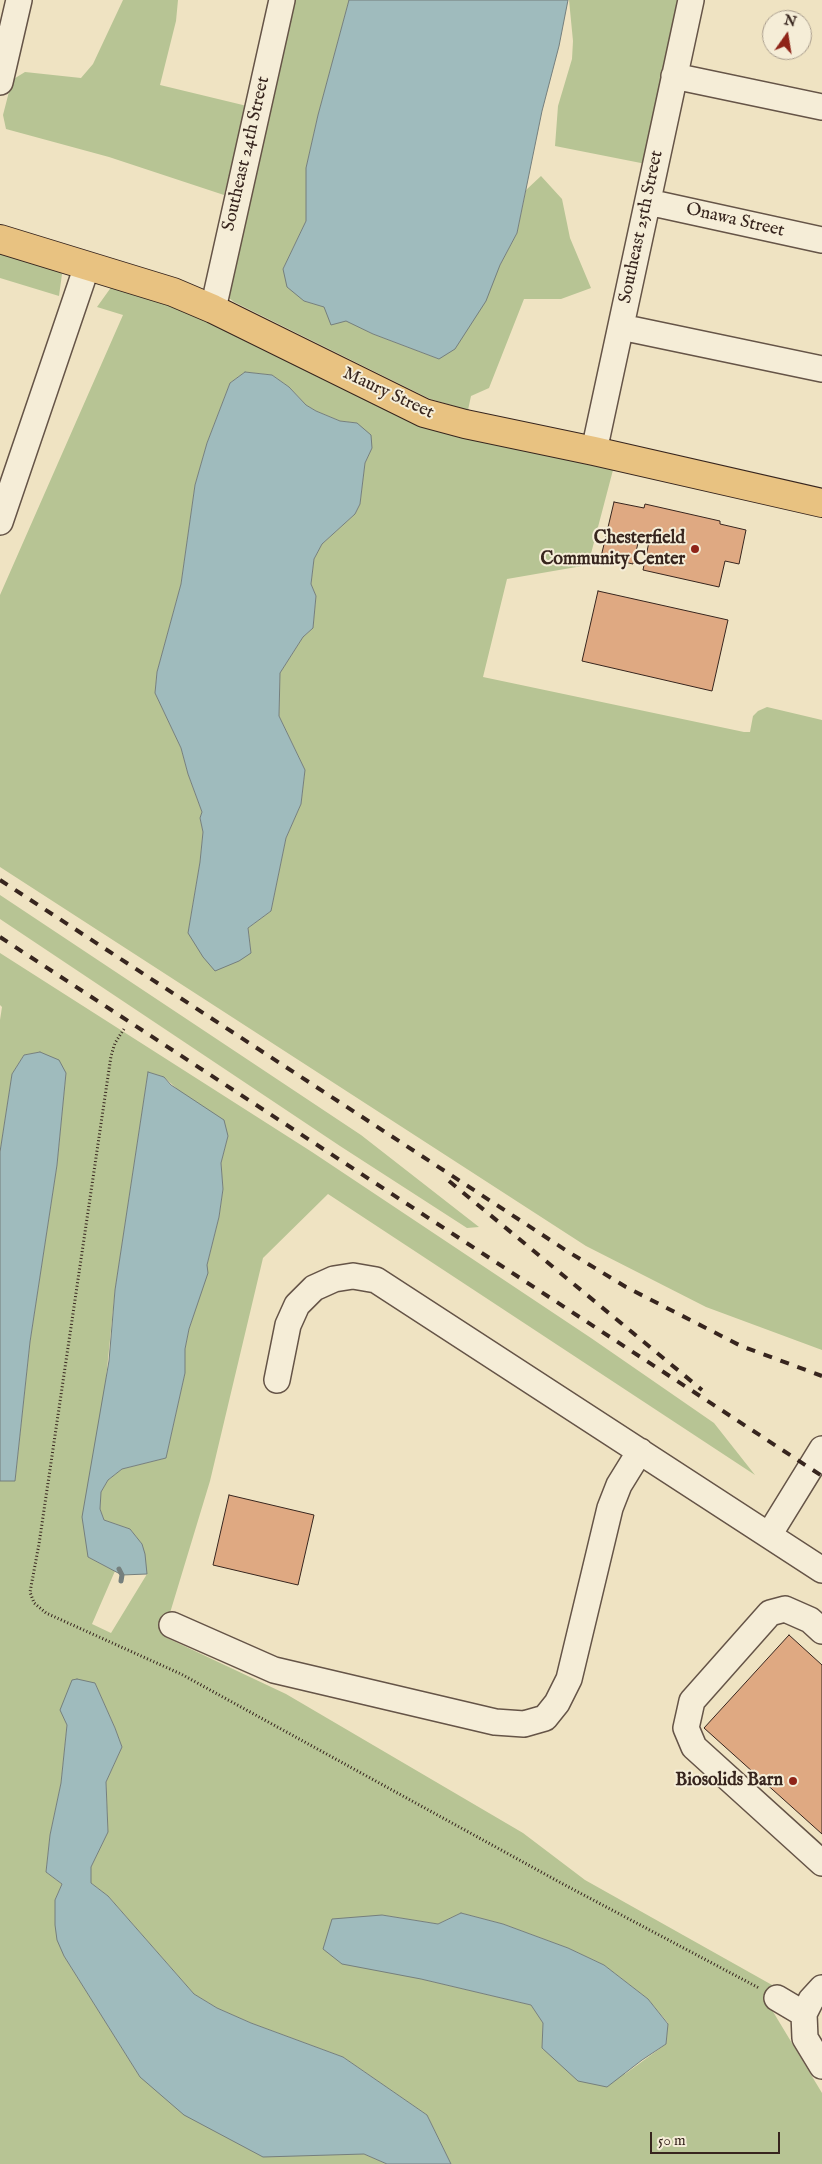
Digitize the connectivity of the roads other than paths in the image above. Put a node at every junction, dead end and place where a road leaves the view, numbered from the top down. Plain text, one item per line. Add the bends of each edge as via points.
1 (19, 0) edge
2 (282, 0) edge
3 (690, 2) edge
4 (674, 76) junction
5 (0, 82) edge
6 (822, 108) edge
7 (648, 202) junction
8 (0, 239) edge
9 (822, 240) edge
10 (87, 266) junction
11 (213, 309) junction
12 (621, 327) junction
13 (822, 370) edge
14 (594, 451) junction
15 (822, 503) edge
16 (0, 522) edge
17 (277, 1380) dead end
18 (822, 1449) edge
19 (640, 1451) junction
20 (769, 1535) junction
21 (822, 1570) edge
22 (172, 1625) dead end
23 (822, 1631) edge
24 (822, 1863) edge
25 (822, 1988) edge
26 (777, 1998) road end
27 (804, 2014) junction
28 (822, 2066) edge

1 - 5 street
2 - 11 street, Southeast 24th Street
3 - 4 street, Southeast 25th Street
4 - 6 street
4 - 7 street, Southeast 25th Street
7 - 9 street, Onawa Street
7 - 12 street, Southeast 25th Street
8 - 10 main road, Maury Street
10 - 11 main road, Maury Street via 173,292
10 - 16 street
11 - 14 main road, Maury Street via 424,413
12 - 13 street
12 - 14 street, Southeast 25th Street
14 - 15 main road, Maury Street
17 - 19 street via 288,1325 297,1305 314,1288 334,1279 353,1276 376,1280
18 - 20 street
19 - 20 street
19 - 22 street via 619,1485 610,1508 569,1679 545,1718 524,1724 495,1722 274,1670
20 - 21 street
23 - 24 street via 810,1620 785,1609 770,1613 692,1702 686,1728 694,1747
25 - 27 street
26 - 27 street
27 - 28 street via 805,2038

